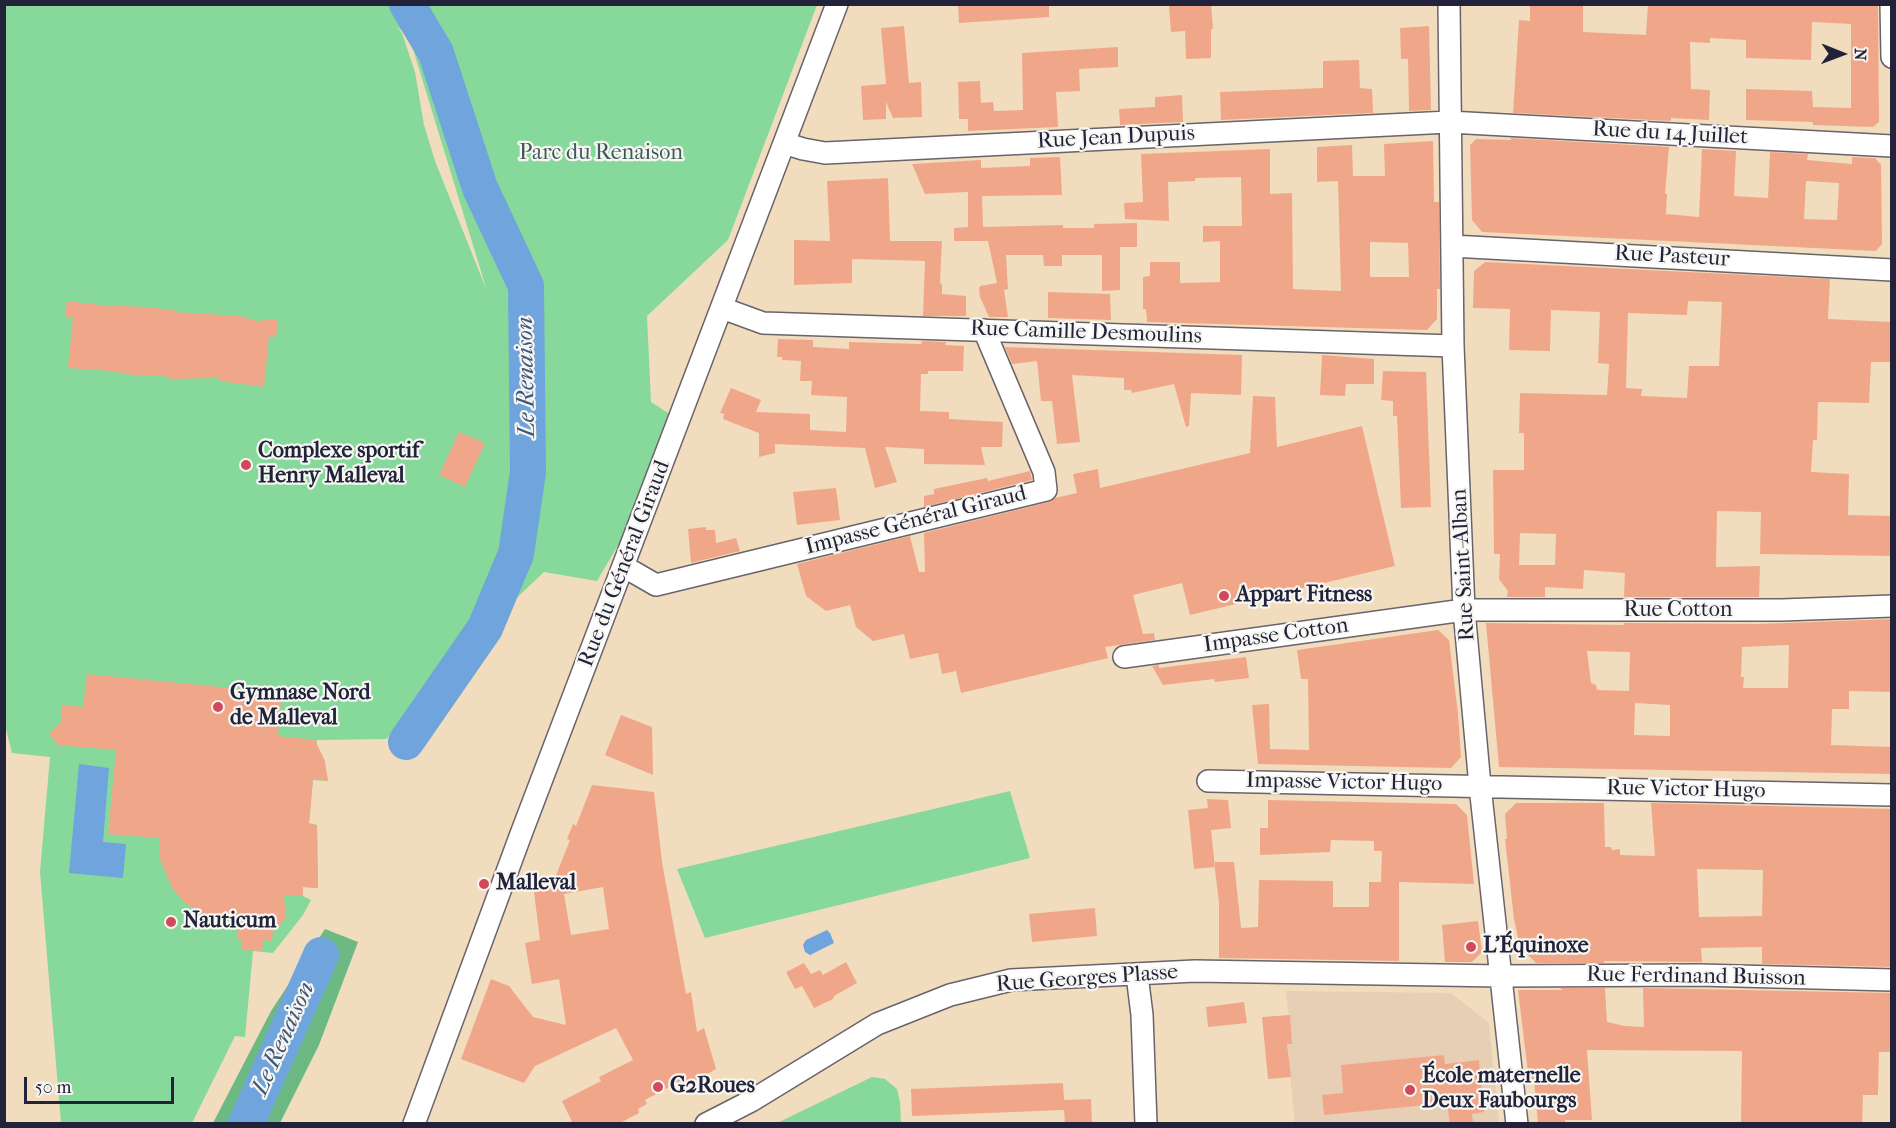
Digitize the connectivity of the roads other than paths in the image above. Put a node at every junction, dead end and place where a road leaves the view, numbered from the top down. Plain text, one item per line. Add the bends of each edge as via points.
1 (837, 4) edge
2 (1449, 4) edge
3 (1891, 4) edge
4 (1892, 57) edge
5 (1449, 122) junction
6 (784, 143) junction
7 (1892, 146) edge
8 (1452, 246) junction
9 (1892, 270) edge
10 (722, 308) junction
11 (984, 330) junction
12 (1454, 346) junction
13 (623, 566) junction
14 (1892, 606) edge
15 (1464, 610) junction
16 (1124, 657) dead end
17 (1208, 781) dead end
18 (1480, 786) junction
19 (1892, 795) edge
20 (1137, 975) junction
21 (1501, 976) junction
22 (1892, 980) edge
23 (414, 1124) edge
24 (706, 1124) edge
25 (1146, 1124) edge
26 (1517, 1124) edge

1 - 6 street, Rue du Général Giraud
2 - 5 street, Rue Saint-Alban
3 - 4 street
5 - 6 street, Rue Jean Dupuis via 825,153
5 - 7 street, Rue du 14 Juillet
5 - 8 street, Rue Saint-Alban
6 - 10 street, Rue du Général Giraud
8 - 9 street, Rue Pasteur
8 - 12 street, Rue Saint-Alban
10 - 11 street, Rue Camille Desmoulins via 763,323
10 - 13 street, Rue du Général Giraud
11 - 12 street, Rue Camille Desmoulins
11 - 13 street, Impasse Général Giraud via 1044,472 1046,490 656,585
12 - 15 street, Rue Saint-Alban
13 - 23 street, Rue du Général Giraud
14 - 15 street, Rue Cotton
15 - 16 street, Impasse Cotton
15 - 18 street, Rue Saint-Alban
17 - 18 street, Impasse Victor Hugo
18 - 19 street, Rue Victor Hugo
18 - 21 street, Rue Saint-Alban
20 - 21 street, Rue Georges Plasse via 1195,971
20 - 24 street, Rue Georges Plasse via 1011,980 950,996 877,1024
20 - 25 street
21 - 22 street, Rue Ferdinand Buisson via 1699,975
21 - 26 street, Rue Saint-Alban

